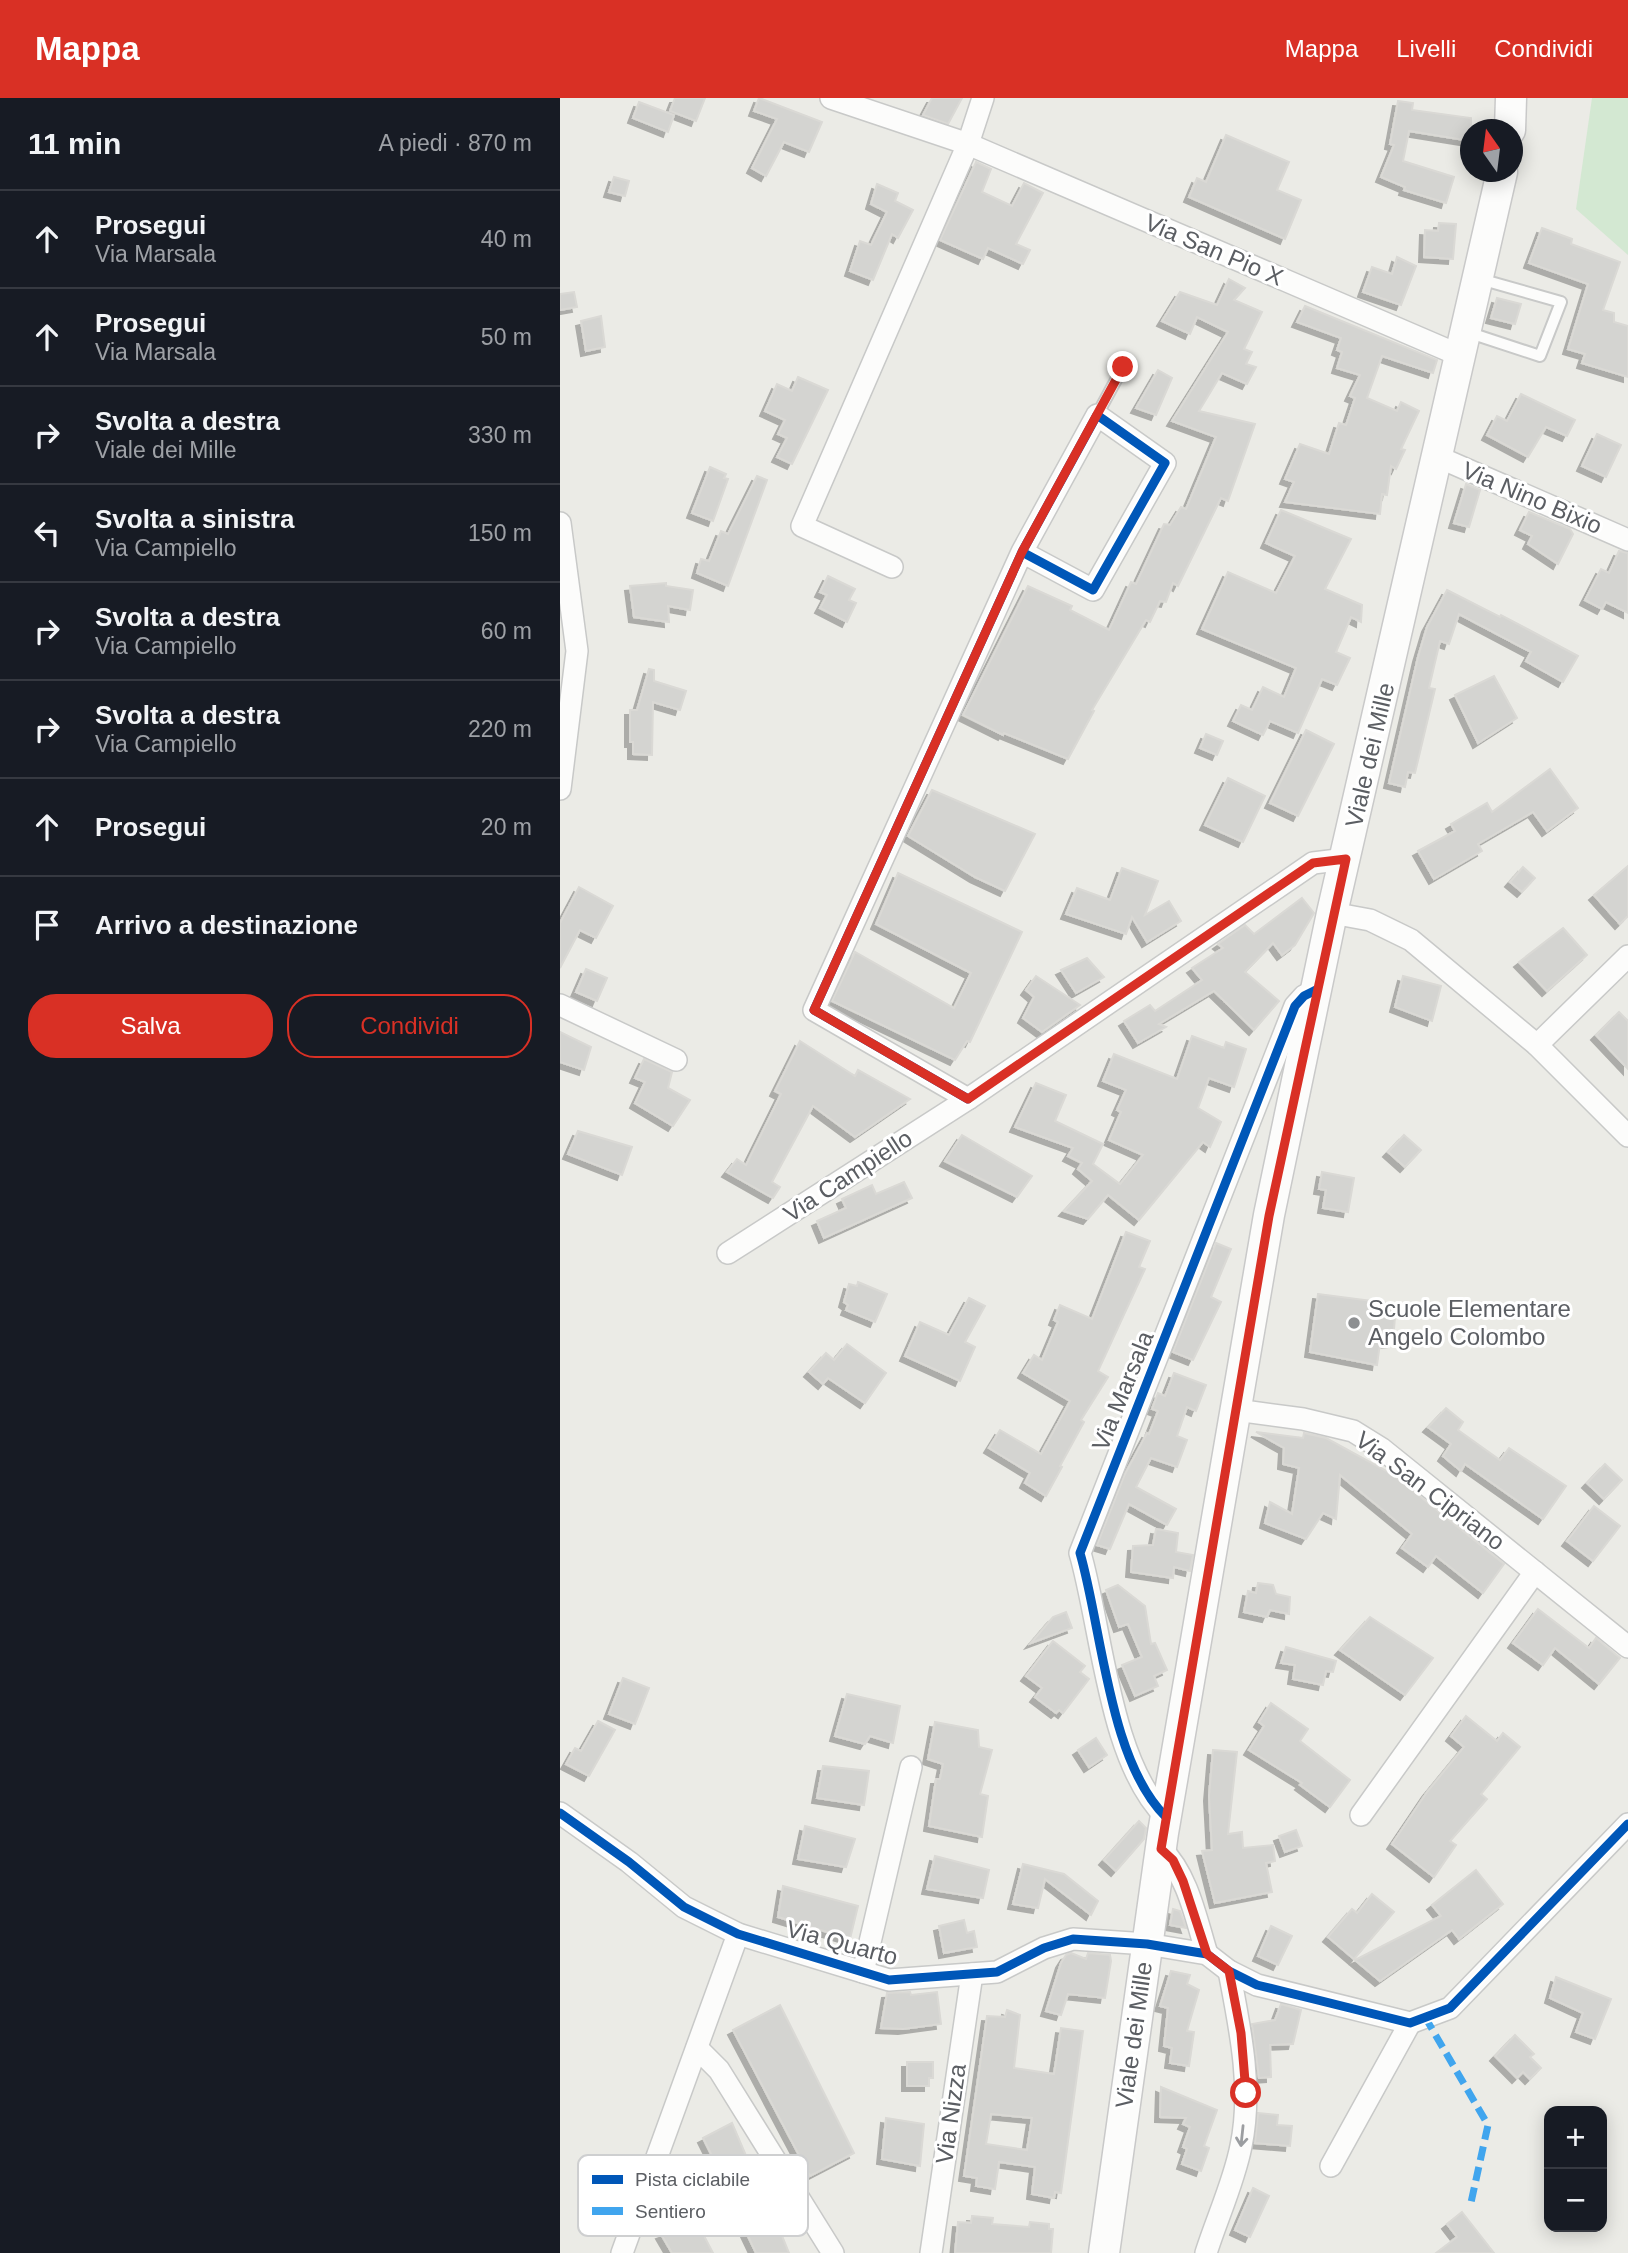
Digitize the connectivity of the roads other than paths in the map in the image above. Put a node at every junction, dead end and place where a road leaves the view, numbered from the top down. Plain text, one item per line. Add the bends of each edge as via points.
1 (831, 98) edge
2 (984, 98) edge
3 (1511, 98) edge
4 (1510, 119) edge
5 (968, 144) junction
6 (1500, 182) edge
7 (1478, 278) junction
8 (1462, 343) junction
9 (1123, 367) dead end
10 (1097, 415) junction
11 (1436, 456) junction
12 (560, 523) edge
13 (1628, 540) edge
14 (1022, 552) junction
15 (892, 567) dead end
16 (560, 789) edge
17 (1346, 859) junction
18 (1332, 913) junction
19 (1628, 956) edge
20 (1315, 990) junction
21 (560, 1005) edge
22 (1537, 1045) junction
23 (676, 1060) dead end
24 (968, 1099) junction
25 (1628, 1136) edge
26 (728, 1253) dead end
27 (1236, 1410) junction
28 (1535, 1572) junction
29 (1628, 1647) edge
30 (911, 1767) dead end
31 (560, 1814) edge
32 (1361, 1815) dead end
33 (1166, 1817) junction
34 (1628, 1824) edge
35 (1161, 1849) junction
36 (738, 1934) junction
37 (1147, 1944) junction
38 (1207, 1954) junction
39 (1229, 1971) junction
40 (863, 1972) junction
41 (972, 1974) junction
42 (1410, 2023) junction
43 (696, 2048) junction
44 (657, 2155) edge
45 (772, 2155) edge
46 (1331, 2166) dead end
47 (808, 2212) edge
48 (628, 2236) edge
49 (622, 2253) edge
50 (834, 2253) edge
51 (931, 2253) edge
52 (1104, 2253) edge
53 (1206, 2253) edge

1 - 5 street, Via San Pio X
2 - 5 street
3 - 4 main road
5 - 8 street, Via San Pio X
5 - 15 street via 802,526
6 - 7 main road, Viale dei Mille
7 - 8 main road, Viale dei Mille
7 - 8 lane via 1561,302 1540,356
8 - 11 main road, Viale dei Mille
9 - 10 lane
10 - 14 street
10 - 14 street via 1165,463 1093,590
11 - 13 street, Via Nino Bixio
11 - 17 main road, Viale dei Mille
12 - 16 street via 577,650
14 - 24 street via 814,1010
17 - 18 main road, Viale dei Mille
17 - 24 street, Via Campiello via 1313,863
18 - 20 main road, Viale dei Mille
18 - 22 street via 1370,920 1411,940
19 - 22 street
20 - 27 main road, Viale dei Mille
20 - 33 street, Via Marsala via 1295,1006 1080,1553 1117,1721 1143,1788
21 - 23 street
22 - 25 street
24 - 26 street, Via Campiello
27 - 28 street, Via San Cipriano via 1353,1431 1382,1449
27 - 33 main road, Viale dei Mille
28 - 29 street, Via San Cipriano
28 - 32 street
30 - 40 street, Via Quarto
31 - 36 street, Via Quarto via 684,1907
33 - 35 main road, Viale dei Mille
34 - 42 street via 1451,2008
35 - 37 main road, Viale dei Mille
35 - 38 street via 1173,1860 1183,1881
36 - 40 street, Via Quarto
36 - 43 street
37 - 38 street, Via Quarto
37 - 41 street, Via Quarto via 1073,1939 997,1972
37 - 52 main road, Viale dei Mille
38 - 39 street
39 - 42 street via 1257,1985
39 -> 53 street via 1246,2093 1241,2146
40 - 41 street, Via Quarto via 889,1980
41 - 51 street, Via Nizza
42 - 46 street
43 - 44 street
43 - 45 street via 719,2070
47 - 50 street
48 - 49 street

